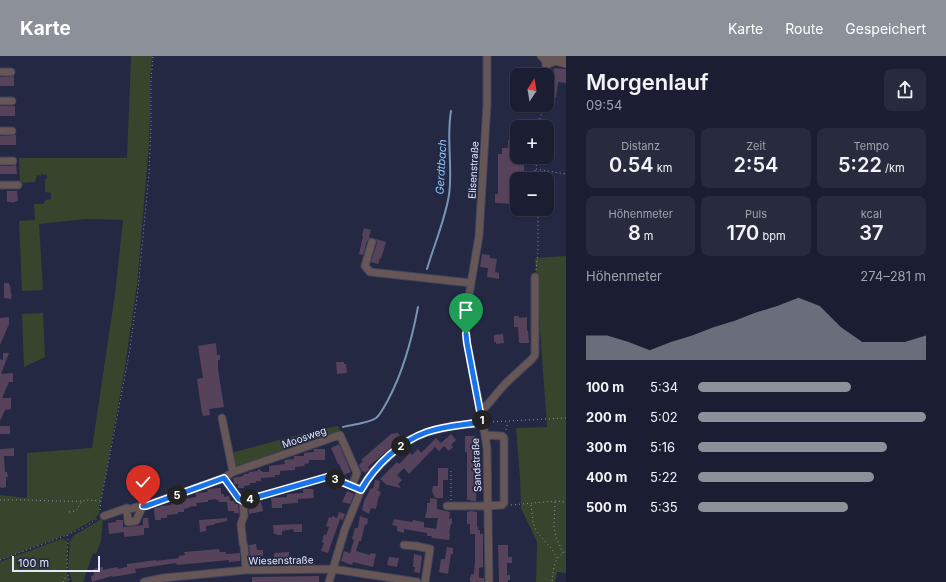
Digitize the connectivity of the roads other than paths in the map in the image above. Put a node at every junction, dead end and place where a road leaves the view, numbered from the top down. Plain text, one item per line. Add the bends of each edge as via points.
1 (487, 56) edge
2 (541, 56) edge
3 (566, 58) edge
4 (566, 64) edge
5 (546, 65) joint
6 (0, 72) edge
7 (11, 72) dead end
8 (0, 101) edge
9 (12, 101) dead end
10 (0, 131) edge
11 (12, 131) dead end
12 (0, 161) edge
13 (13, 161) dead end
14 (18, 184) dead end
15 (0, 185) edge
16 (372, 242) dead end
17 (535, 277) road end
18 (471, 283) junction
19 (480, 412) junction
20 (222, 418) dead end
21 (482, 422) junction
22 (485, 436) junction
23 (233, 472) junction
24 (224, 478) junction
25 (352, 486) junction
26 (361, 490) junction
27 (243, 501) junction
28 (143, 506) junction
29 (449, 506) road end
30 (488, 506) junction
31 (127, 510) junction
32 (102, 516) road end
33 (404, 544) dead end
34 (333, 569) junction
35 (246, 570) junction
36 (144, 582) edge
37 (329, 582) edge
38 (417, 582) edge
39 (425, 582) edge
40 (489, 582) edge

1 - 18 street, Elisenstraße via 487,104 479,236
2 - 3 street
2 - 5 street
4 - 5 street via 555,61
6 - 7 street
8 - 9 street
10 - 11 street
12 - 13 street
14 - 15 street
16 - 18 street via 365,266 370,272
17 - 19 street via 534,355
18 - 19 street, Elisenstraße via 465,328
19 - 21 street, Elisenstraße
20 - 23 street
21 - 22 street, Sandstraße
21 - 26 street via 438,429 409,440 384,460
22 - 30 street, Sandstraße
22 - 30 street via 504,438 504,503
23 - 24 street, Moosweg
23 - 25 street, Moosweg via 340,435 357,473
24 - 27 street
24 - 28 street, Moosweg
25 - 26 street
25 - 27 street via 327,477
26 - 34 street via 345,529
27 - 35 street via 244,516 241,524
28 - 31 street, Moosweg
28 - 31 street via 136,521 128,522
29 - 30 street, Sandstraße
30 - 40 street, Sandstraße
31 - 32 street, Moosweg
33 - 39 street via 430,549
34 - 35 street, Wiesenstraße
34 - 37 street
34 - 38 street, Wiesenstraße
35 - 36 street, Wiesenstraße

